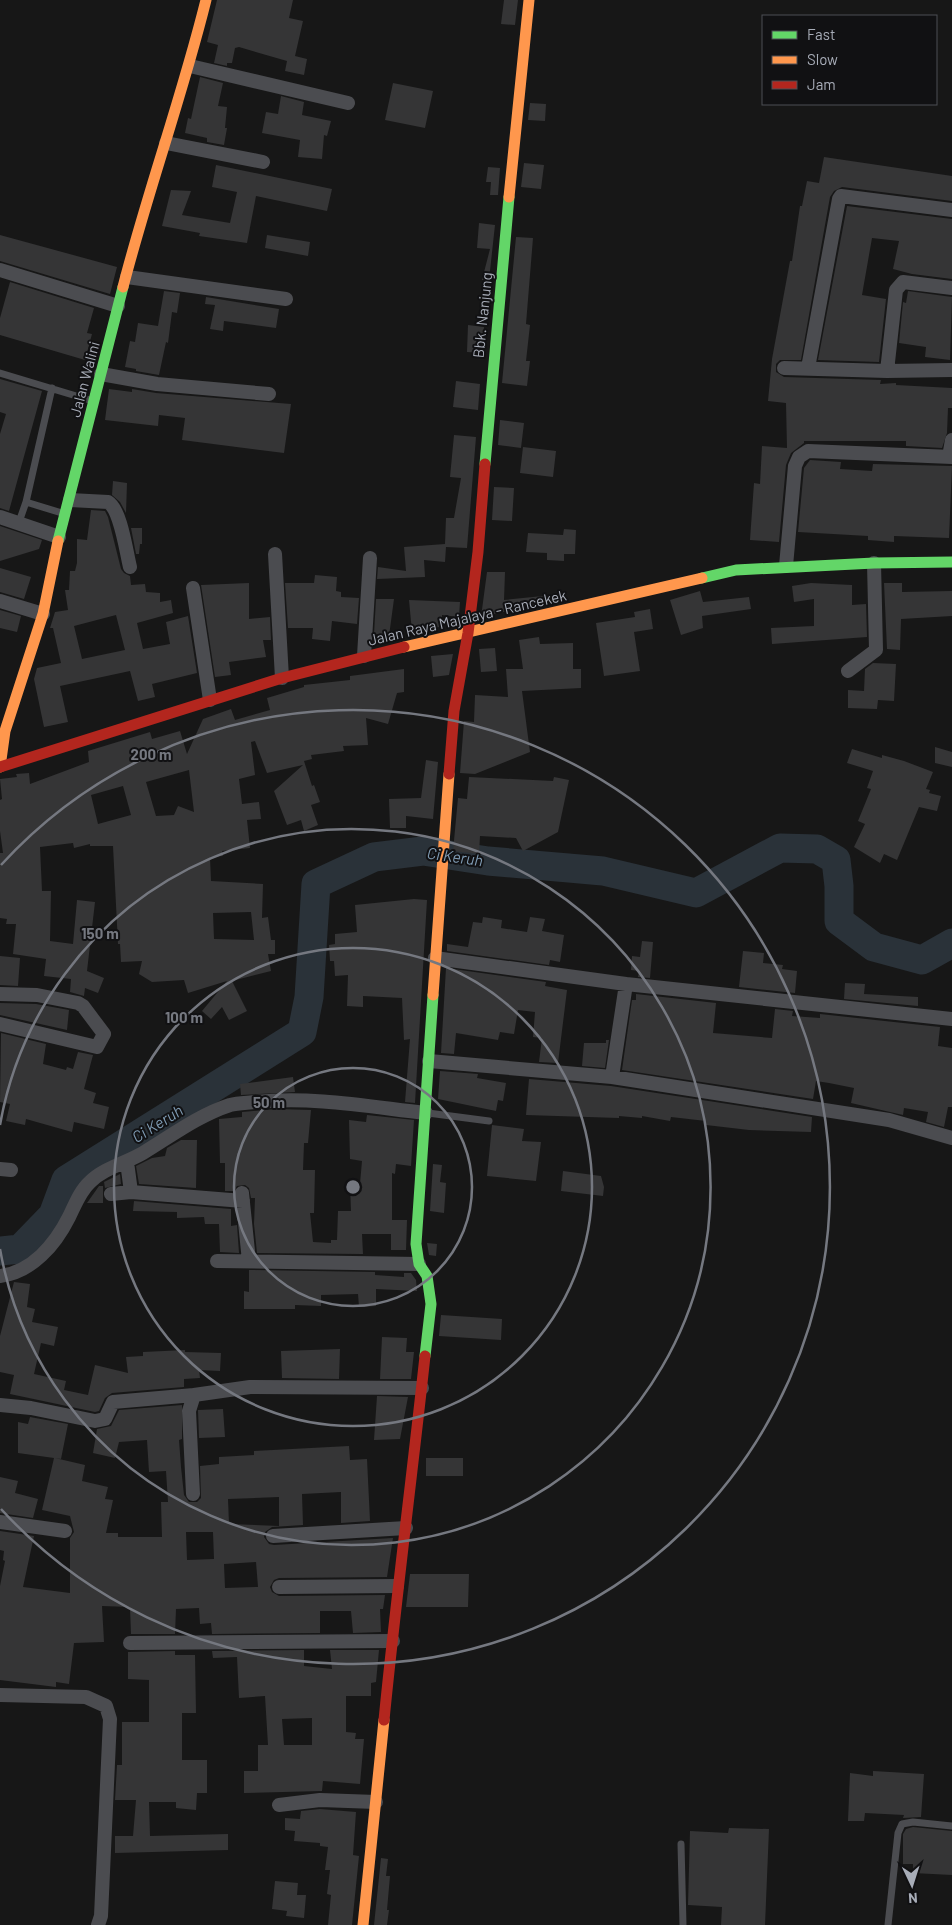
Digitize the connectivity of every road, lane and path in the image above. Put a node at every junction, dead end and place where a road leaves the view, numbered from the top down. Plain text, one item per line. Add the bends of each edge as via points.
1 (206, 0) edge
2 (529, 0) edge
3 (190, 66) junction
4 (348, 104) dead end
5 (166, 143) junction
6 (263, 162) dead end
7 (952, 210) edge
8 (0, 270) edge
9 (126, 277) junction
10 (952, 288) edge
11 (286, 299) dead end
12 (118, 306) junction
13 (784, 368) dead end
14 (808, 368) junction
15 (952, 370) edge
16 (887, 371) junction
17 (0, 373) edge
18 (101, 374) junction
19 (52, 388) junction
20 (269, 394) dead end
21 (93, 401) junction
22 (952, 440) edge
23 (951, 457) edge
24 (70, 500) junction
25 (26, 502) junction
26 (66, 515) junction
27 (0, 517) edge
28 (19, 522) junction
29 (59, 537) junction
30 (275, 554) dead end
31 (370, 558) dead end
32 (952, 562) edge
33 (874, 563) junction
34 (786, 566) junction
35 (130, 567) dead end
36 (193, 588) dead end
37 (0, 600) edge
38 (43, 614) junction
39 (468, 633) junction
40 (364, 656) junction
41 (848, 671) dead end
42 (282, 678) junction
43 (210, 700) junction
44 (2, 730) edge
45 (0, 767) edge
46 (435, 958) junction
47 (626, 984) junction
48 (0, 994) edge
49 (952, 1019) edge
50 (0, 1024) edge
51 (430, 1061) junction
52 (612, 1077) junction
53 (426, 1113) junction
54 (489, 1121) dead end
55 (952, 1138) edge
56 (127, 1162) junction
57 (131, 1192) junction
58 (111, 1194) dead end
59 (216, 1261) dead end
60 (249, 1261) junction
61 (419, 1264) junction
62 (0, 1276) edge
63 (422, 1388) junction
64 (194, 1395) junction
65 (0, 1405) edge
66 (193, 1494) dead end
67 (0, 1522) edge
68 (406, 1528) junction
69 (65, 1531) dead end
70 (274, 1536) dead end
71 (398, 1586) junction
72 (279, 1587) dead end
73 (393, 1641) junction
74 (130, 1643) dead end
75 (0, 1695) edge
76 (376, 1802) junction
77 (279, 1805) dead end
78 (952, 1826) edge
79 (680, 1844) dead end
80 (98, 1925) edge
81 (363, 1925) edge
82 (683, 1925) edge
83 (888, 1925) edge

1 - 3 street, Jalan Walini
2 - 39 street, Bbk. Nanjung
3 - 4 street
3 - 5 street, Jalan Walini
5 - 6 street
5 - 9 street, Jalan Walini via 141,217
7 - 14 street via 841,196
8 - 12 street
9 - 11 street
9 - 12 street, Jalan Walini
10 - 16 street via 899,284
12 - 18 street, Jalan Walini
13 - 14 street
14 - 16 street
15 - 16 street
17 - 19 lane
18 - 20 street via 157,384
18 - 21 street, Jalan Walini
19 - 21 lane
19 - 25 lane
21 - 24 street, Jalan Walini
22 - 23 street
23 - 34 street via 808,451 799,457 795,466
24 - 26 street, Jalan Walini
24 - 35 street via 108,502 112,505 120,523
25 - 26 lane
25 - 28 lane
26 - 29 street, Jalan Walini
27 - 28 street
28 - 29 street
29 - 38 street, Jalan Walini
30 - 42 street
31 - 40 street
32 - 33 street, Jalan Raya Majalaya - Rancekek
33 - 34 street, Jalan Raya Majalaya - Rancekek
33 - 41 street via 876,650
34 - 39 street, Jalan Raya Majalaya - Rancekek via 736,570
36 - 43 street
37 - 38 street
38 - 44 street, Jalan Walini
39 - 40 street, Jalan Raya Majalaya - Rancekek
39 - 46 street, Bbk. Nanjung via 454,711
40 - 42 street, Jalan Raya Majalaya - Rancekek
42 - 43 street, Jalan Raya Majalaya - Rancekek
43 - 45 street, Jalan Raya Majalaya - Rancekek
44 - 45 street, Jalan Walini
46 - 47 street
46 - 51 street, Bbk. Nanjung
47 - 49 street
47 - 52 street
48 - 50 street via 37,995 78,1003 104,1034 97,1047
51 - 52 street
51 - 53 street, Bbk. Nanjung
52 - 55 street via 889,1120
53 - 54 lane
53 - 56 street via 274,1100 231,1105 201,1118
53 - 61 street, Bbk. Nanjung via 416,1244
56 - 57 street
56 - 62 street via 91,1180 61,1233 32,1265 16,1274
57 - 58 street
57 - 60 street via 243,1197
59 - 60 street
60 - 61 street
61 - 63 street, Bbk. Nanjung via 427,1276 431,1304
63 - 64 street via 250,1387
63 - 68 street, Bbk. Nanjung
64 - 65 street via 113,1402 106,1419 95,1421
64 - 66 street via 189,1411
67 - 69 street
68 - 70 street
68 - 71 street, Bbk. Nanjung
71 - 72 street
71 - 73 street, Bbk. Nanjung
73 - 74 street
73 - 76 street, Bbk. Nanjung
75 - 80 street via 86,1698 106,1706 110,1719
76 - 77 street via 320,1800
76 - 81 street, Bbk. Nanjung
78 - 83 lane via 902,1824 898,1833
79 - 82 lane

